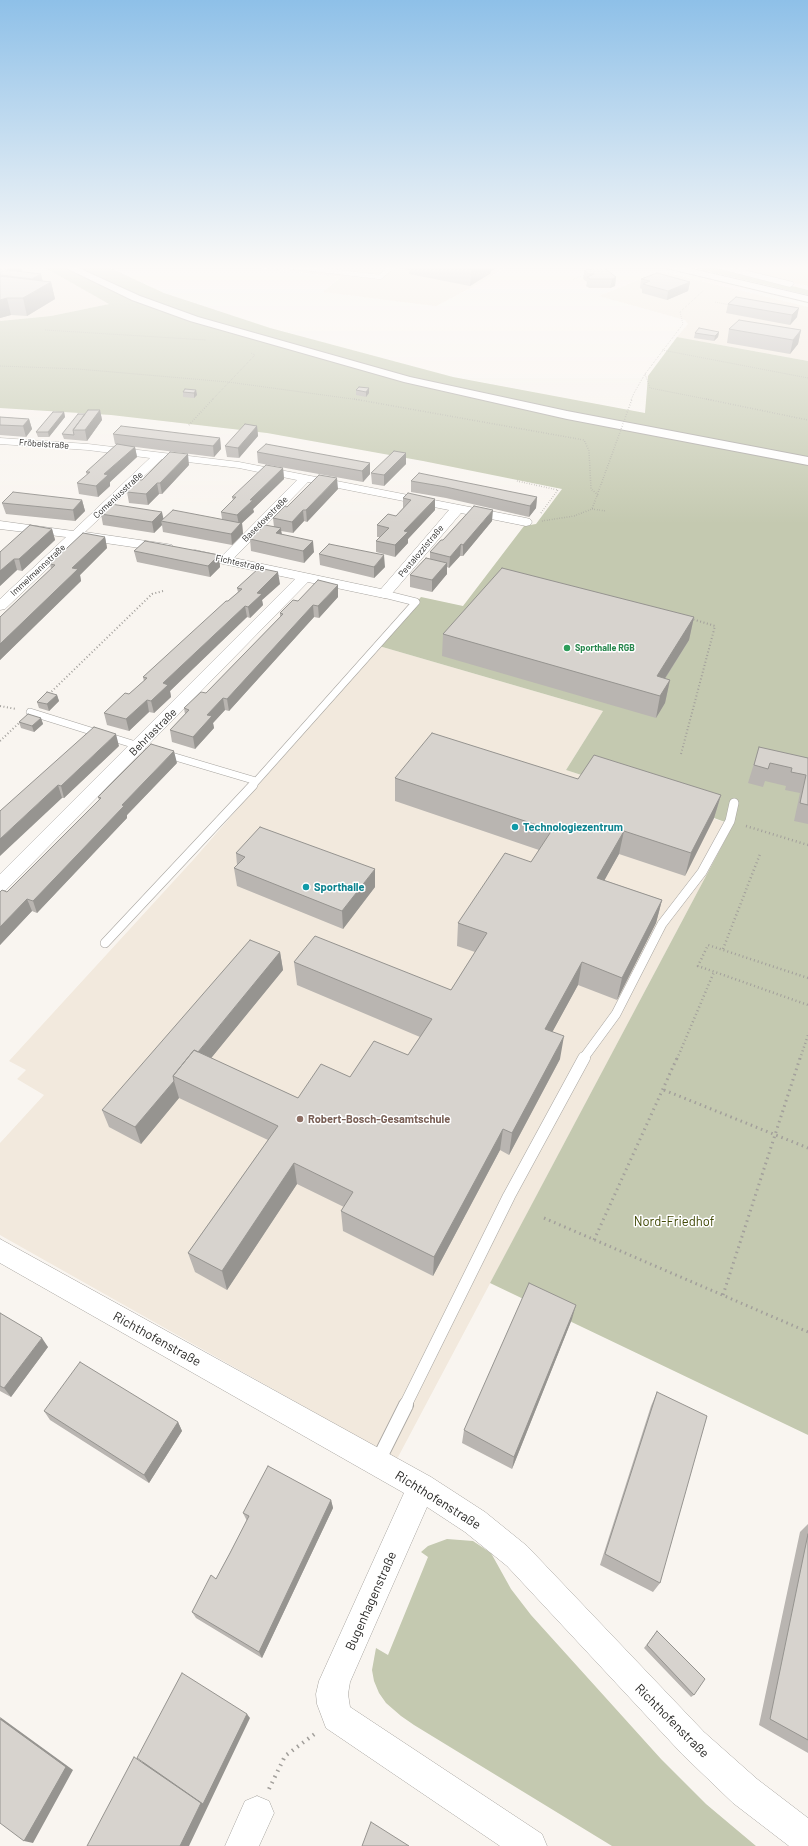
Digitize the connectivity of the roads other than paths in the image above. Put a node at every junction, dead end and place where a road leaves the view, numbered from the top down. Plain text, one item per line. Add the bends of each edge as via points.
1 (307, 352) edge
2 (331, 352) edge
3 (0, 441) edge
4 (808, 454) edge
5 (160, 455) junction
6 (808, 461) edge
7 (306, 478) junction
8 (458, 508) junction
9 (530, 522) road end
10 (0, 525) edge
11 (76, 534) junction
12 (224, 560) junction
13 (305, 577) junction
14 (384, 594) junction
15 (0, 606) edge
16 (30, 712) road end
17 (139, 746) junction
18 (256, 781) junction
19 (734, 803) dead end
20 (0, 886) edge
21 (105, 943) dead end
22 (0, 1250) edge
23 (378, 1463) junction
24 (421, 1487) junction
25 (257, 1813) road end
26 (808, 1839) edge
27 (242, 1846) edge
28 (530, 1846) edge

1 - 6 main road via 442,389
2 - 4 main road via 414,375 566,408
3 - 5 street, Fröbelstraße
5 - 7 street via 239,465
5 - 11 street, Comeniusstraße
7 - 8 street
7 - 12 street, Basedowstraße
8 - 9 street
8 - 14 street, Pestalozzistraße
10 - 11 street, Fichtestraße
11 - 12 street, Fichtestraße
11 - 15 street, Immelmannstraße
12 - 13 street, Fichtestraße
13 - 14 street, Fichtestraße
13 - 17 street, Behrlastraße
14 - 18 lane via 416,602
16 - 17 lane
17 - 18 lane
17 - 20 street, Behrlastraße
18 - 21 lane
19 - 23 lane via 730,821 702,872 662,924 616,1014 586,1052 509,1196
22 - 23 street, Richthofenstraße
23 - 24 street, Richthofenstraße
24 - 26 street, Richthofenstraße via 475,1522 517,1556 693,1743 745,1791
24 - 28 street, Bugenhagenstraße via 335,1681 333,1704 337,1717
25 - 27 street

